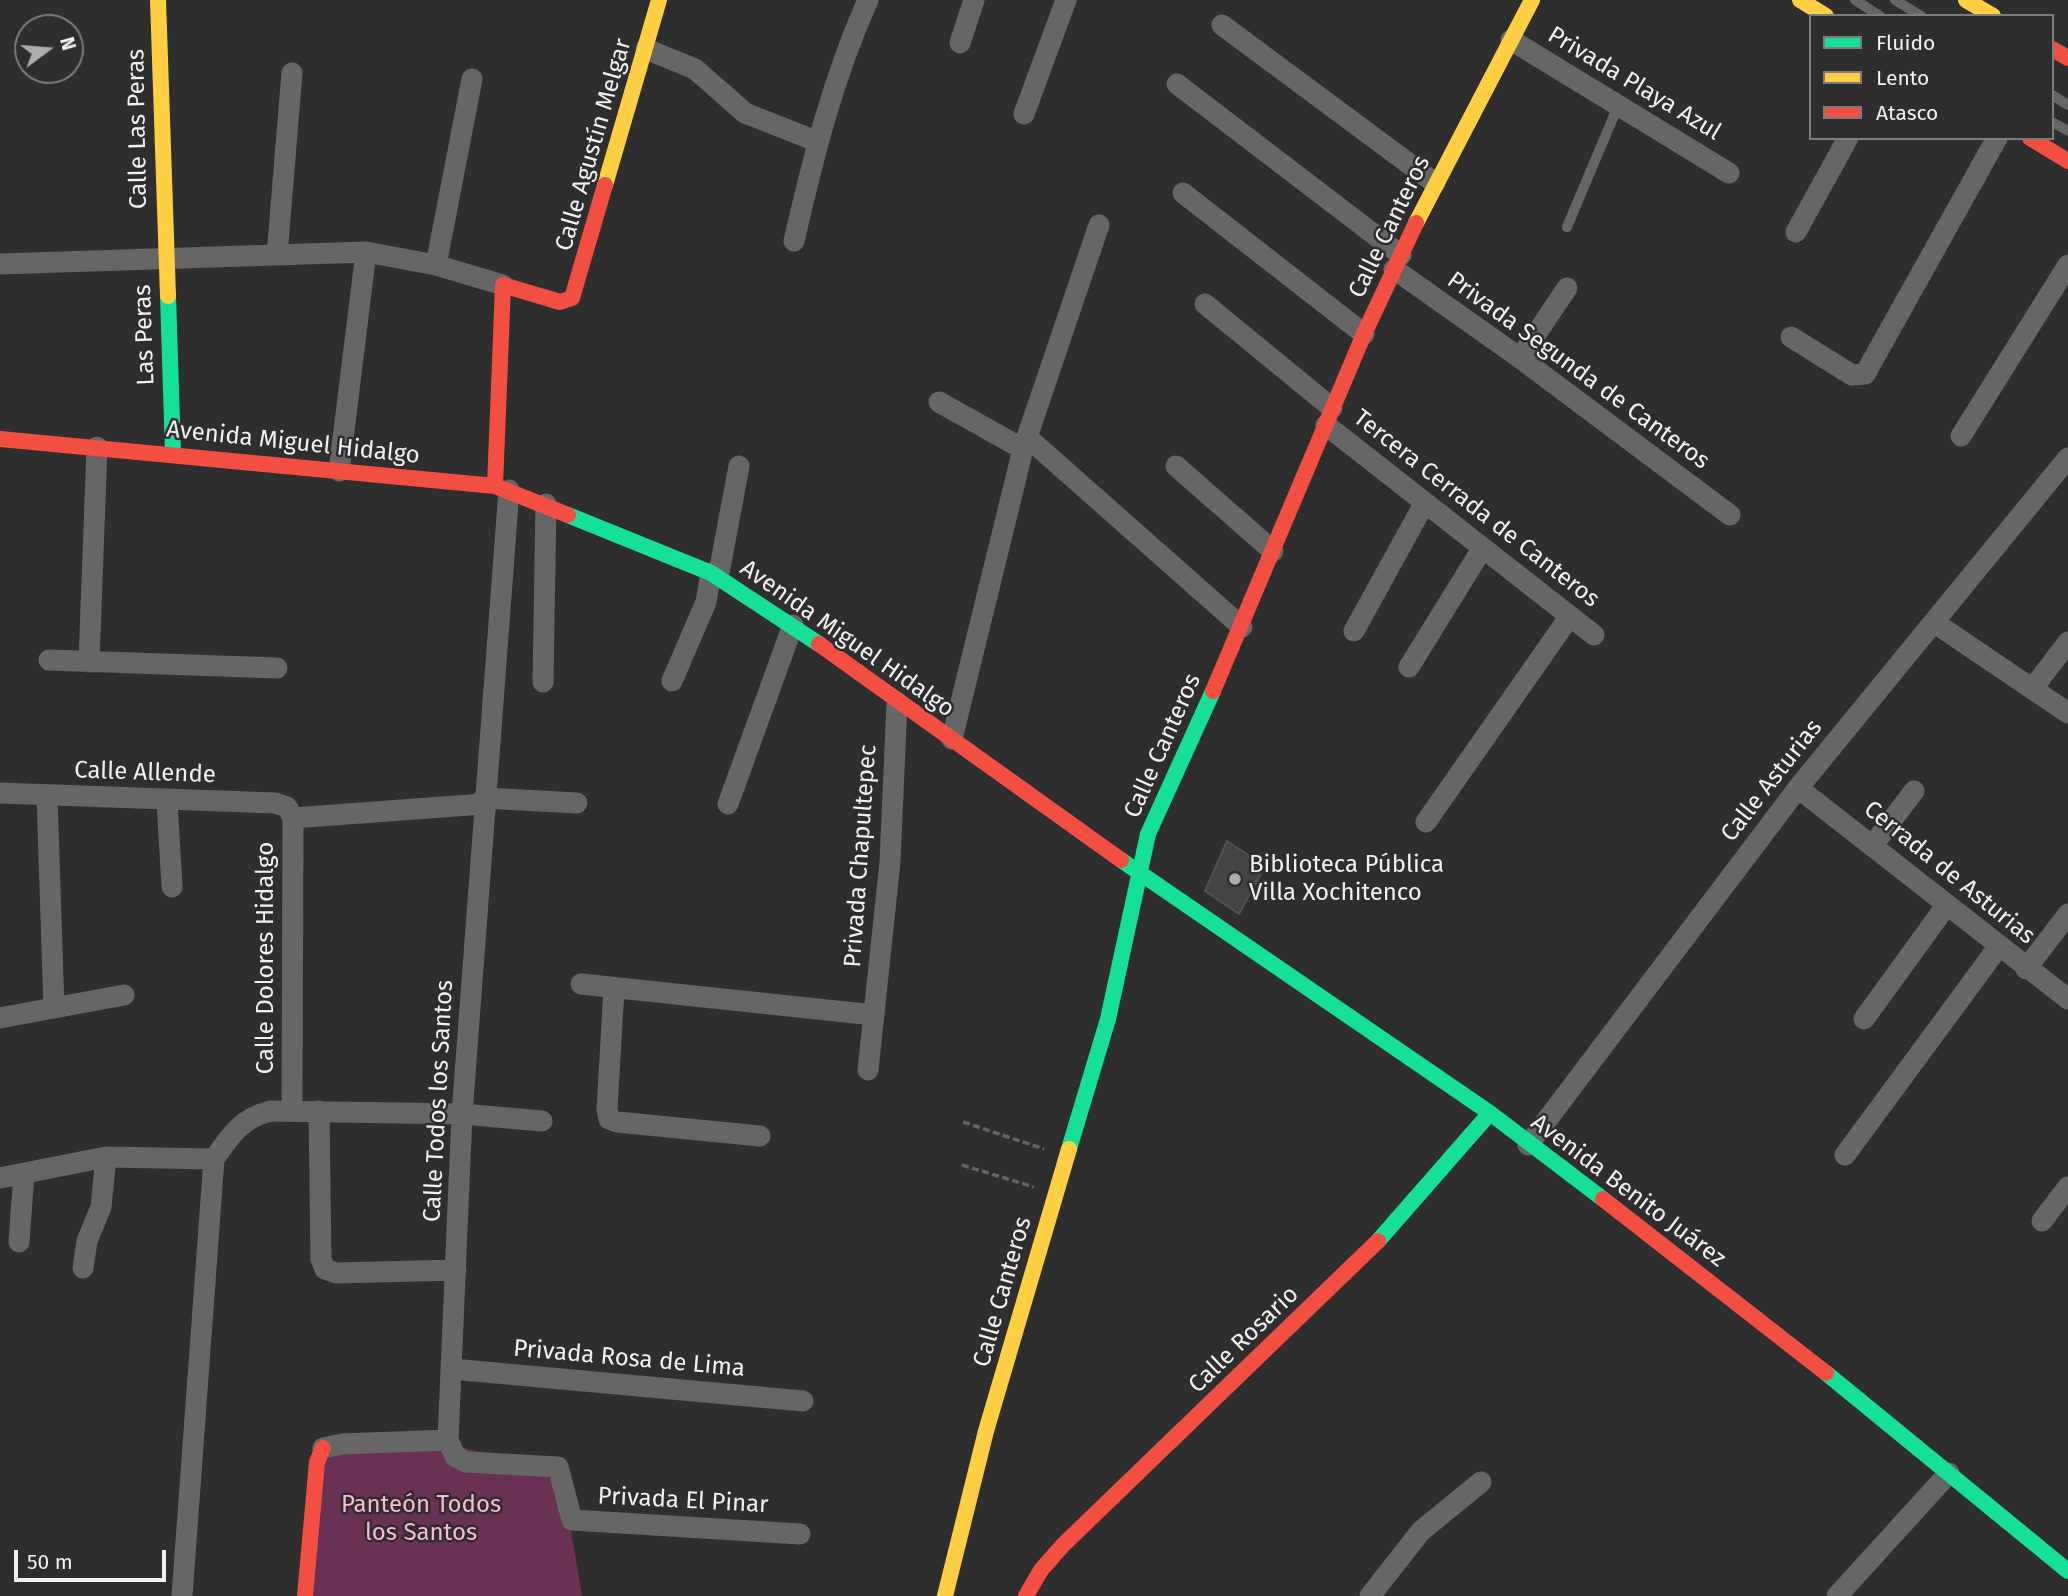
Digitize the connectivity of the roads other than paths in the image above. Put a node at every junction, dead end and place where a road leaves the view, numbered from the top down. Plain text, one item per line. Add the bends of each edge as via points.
1 (158, 0) edge
2 (659, 0) edge
3 (868, 0) edge
4 (974, 0) edge
5 (1066, 0) edge
6 (1532, 0) edge
7 (1800, 0) edge
8 (1855, 0) edge
9 (1895, 0) edge
10 (1823, 14) edge
11 (1877, 14) edge
12 (1919, 14) edge
13 (1222, 25) dead end
14 (1511, 40) junction
15 (960, 43) dead end
16 (646, 49) junction
17 (292, 73) dead end
18 (472, 79) dead end
19 (1177, 84) dead end
20 (1618, 106) junction
21 (1024, 114) dead end
22 (1847, 140) edge
23 (1996, 140) edge
24 (2033, 140) edge
25 (816, 141) junction
26 (2068, 161) edge
27 (1729, 173) dead end
28 (1435, 183) junction
29 (1183, 193) dead end
30 (1098, 225) dead end
31 (1567, 227) dead end
32 (1796, 232) dead end
33 (794, 241) dead end
34 (366, 252) junction
35 (277, 255) junction
36 (164, 256) junction
37 (1398, 262) junction
38 (0, 264) edge
39 (436, 265) junction
40 (2068, 265) edge
41 (503, 285) junction
42 (1567, 288) dead end
43 (1205, 304) dead end
44 (1364, 334) junction
45 (1791, 337) dead end
46 (1520, 358) junction
47 (939, 402) dead end
48 (1329, 416) junction
49 (1961, 436) dead end
50 (0, 439) edge
51 (1025, 443) junction
52 (97, 447) junction
53 (173, 453) junction
54 (2068, 458) edge
55 (739, 466) dead end
56 (1176, 466) dead end
57 (339, 471) junction
58 (502, 488) junction
59 (546, 504) junction
60 (1424, 504) junction
61 (1730, 515) dead end
62 (1482, 549) junction
63 (1273, 551) junction
64 (715, 576) junction
65 (1570, 616) junction
66 (1935, 623) junction
67 (793, 625) junction
68 (1242, 627) junction
69 (1354, 631) dead end
70 (1594, 635) dead end
71 (2068, 642) edge
72 (49, 660) dead end
73 (89, 662) junction
74 (1409, 667) dead end
75 (277, 668) dead end
76 (672, 681) dead end
77 (543, 682) dead end
78 (2033, 688) junction
79 (897, 702) junction
80 (2068, 713) edge
81 (952, 739) junction
82 (1798, 788) junction
83 (1914, 791) dead end
84 (0, 793) edge
85 (47, 796) junction
86 (167, 801) junction
87 (484, 801) junction
88 (577, 803) dead end
89 (728, 804) dead end
90 (290, 813) junction
91 (1426, 822) dead end
92 (1873, 845) junction
93 (1141, 874) junction
94 (172, 887) dead end
95 (1947, 906) junction
96 (2068, 915) edge
97 (1999, 946) junction
98 (2026, 969) junction
99 (581, 984) dead end
100 (614, 989) junction
101 (124, 995) dead end
102 (2068, 999) edge
103 (54, 1008) junction
104 (874, 1015) junction
105 (0, 1018) edge
106 (1864, 1019) dead end
107 (868, 1070) dead end
108 (292, 1111) junction
109 (319, 1111) junction
110 (1490, 1113) junction
111 (462, 1114) junction
112 (542, 1121) dead end
113 (760, 1136) dead end
114 (1528, 1145) junction
115 (1845, 1155) dead end
116 (106, 1157) junction
117 (214, 1159) junction
118 (24, 1173) junction
119 (0, 1178) edge
120 (2068, 1187) edge
121 (2042, 1221) dead end
122 (19, 1242) dead end
123 (83, 1268) dead end
124 (456, 1270) junction
125 (452, 1369) junction
126 (803, 1401) dead end
127 (448, 1440) junction
128 (323, 1448) joint
129 (1949, 1473) junction
130 (1481, 1482) dead end
131 (800, 1534) dead end
132 (2068, 1571) edge
133 (182, 1596) edge
134 (305, 1596) edge
135 (945, 1596) edge
136 (1026, 1596) edge
137 (1370, 1596) edge
138 (1837, 1596) edge

1 - 36 street, Calle Las Peras
2 - 16 street, Calle Agustín Melgar
3 - 25 street via 848,44
4 - 15 street
5 - 21 street
6 - 14 street, Calle Canteros
7 - 10 street
8 - 11 lane
9 - 12 lane
13 - 28 street
14 - 20 street, Privada Playa Azul
14 - 28 street, Calle Canteros
16 - 25 street via 695,69 744,113
16 - 41 street, Calle Agustín Melgar via 574,294 569,301 560,302
17 - 35 street
18 - 39 street
19 - 37 street, Privada Segunda de Canteros
20 - 27 street, Privada Playa Azul
20 - 31 lane
22 - 32 street
23 - 45 street via 1865,374 1856,376
24 - 26 street
25 - 33 street
28 - 37 street, Calle Canteros
29 - 44 street
30 - 51 street
34 - 35 street
34 - 39 street
34 - 57 street
35 - 36 street
36 - 38 street
36 - 53 street, Las Peras
37 - 44 street, Calle Canteros
37 - 46 street, Privada Segunda de Canteros
39 - 41 street
40 - 49 street
41 - 58 street
42 - 46 street
43 - 48 street, Tercera Cerrada de Canteros
44 - 48 street, Calle Canteros
46 - 61 street, Privada Segunda de Canteros
47 - 51 street
48 - 60 street, Tercera Cerrada de Canteros
48 - 63 street, Calle Canteros
50 - 52 street, Avenida Miguel Hidalgo
51 - 68 street
51 - 81 street
52 - 53 street, Avenida Miguel Hidalgo
52 - 73 street
53 - 57 street, Avenida Miguel Hidalgo
54 - 66 street, Calle Asturias
55 - 64 street
56 - 63 street
57 - 58 street, Avenida Miguel Hidalgo
58 - 59 street, Avenida Miguel Hidalgo
58 - 87 street, Calle Todos los Santos
59 - 64 street, Avenida Miguel Hidalgo
59 - 77 street
60 - 62 street, Tercera Cerrada de Canteros
60 - 69 street
62 - 65 street, Tercera Cerrada de Canteros
62 - 74 street
63 - 68 street, Calle Canteros
64 - 67 street, Avenida Miguel Hidalgo
64 - 76 street
65 - 70 street, Tercera Cerrada de Canteros
65 - 91 street
66 - 78 street
66 - 82 street, Calle Asturias
67 - 79 street, Avenida Miguel Hidalgo
67 - 89 street
68 - 93 street, Calle Canteros via 1148,834
71 - 78 street
72 - 73 street
73 - 75 street
78 - 80 street
79 - 81 street, Avenida Miguel Hidalgo
79 - 104 street, Privada Chapultepec via 890,862
81 - 93 street, Avenida Miguel Hidalgo
82 - 92 street, Cerrada de Asturias
82 - 114 street, Calle Asturias
83 - 92 street
84 - 85 street, Calle Allende
85 - 86 street, Calle Allende
85 - 103 street
86 - 90 street, Calle Allende via 275,803
86 - 94 street
87 - 88 street, Calle Allende
87 - 90 street, Calle Allende
87 - 111 street, Calle Todos los Santos
90 - 108 street, Calle Dolores Hidalgo
92 - 95 street, Cerrada de Asturias
93 - 110 street, Avenida Benito Juárez
93 - 135 street, Calle Canteros via 1108,1019 986,1431
95 - 97 street, Cerrada de Asturias
95 - 106 street
96 - 98 street
97 - 98 street, Cerrada de Asturias
97 - 115 street
98 - 102 street, Cerrada de Asturias
99 - 100 street
100 - 104 street
100 - 113 street via 609,1119
101 - 103 street
103 - 105 street
104 - 107 street, Privada Chapultepec
108 - 109 street
108 - 117 street via 271,1111 247,1119
109 - 111 street
109 - 124 street via 321,1259 325,1269 336,1273
110 - 114 street, Avenida Benito Juárez
110 - 136 street, Calle Rosario via 1376,1243 1063,1545
111 - 112 street
111 - 124 street, Calle Todos los Santos
114 - 129 street, Avenida Benito Juárez via 1753,1313
116 - 117 street
116 - 118 street
116 - 123 street via 101,1207 87,1241
117 - 133 street
118 - 119 street
118 - 122 street
120 - 121 street
124 - 125 street, Calle Todos los Santos
125 - 126 street, Privada Rosa de Lima
125 - 127 street, Calle Todos los Santos
127 - 128 street
127 - 131 street, Privada El Pinar via 455,1456 466,1462 558,1467 572,1520
128 - 134 street via 317,1462
129 - 132 street, Avenida Benito Juárez
129 - 138 street
130 - 137 street via 1422,1531

